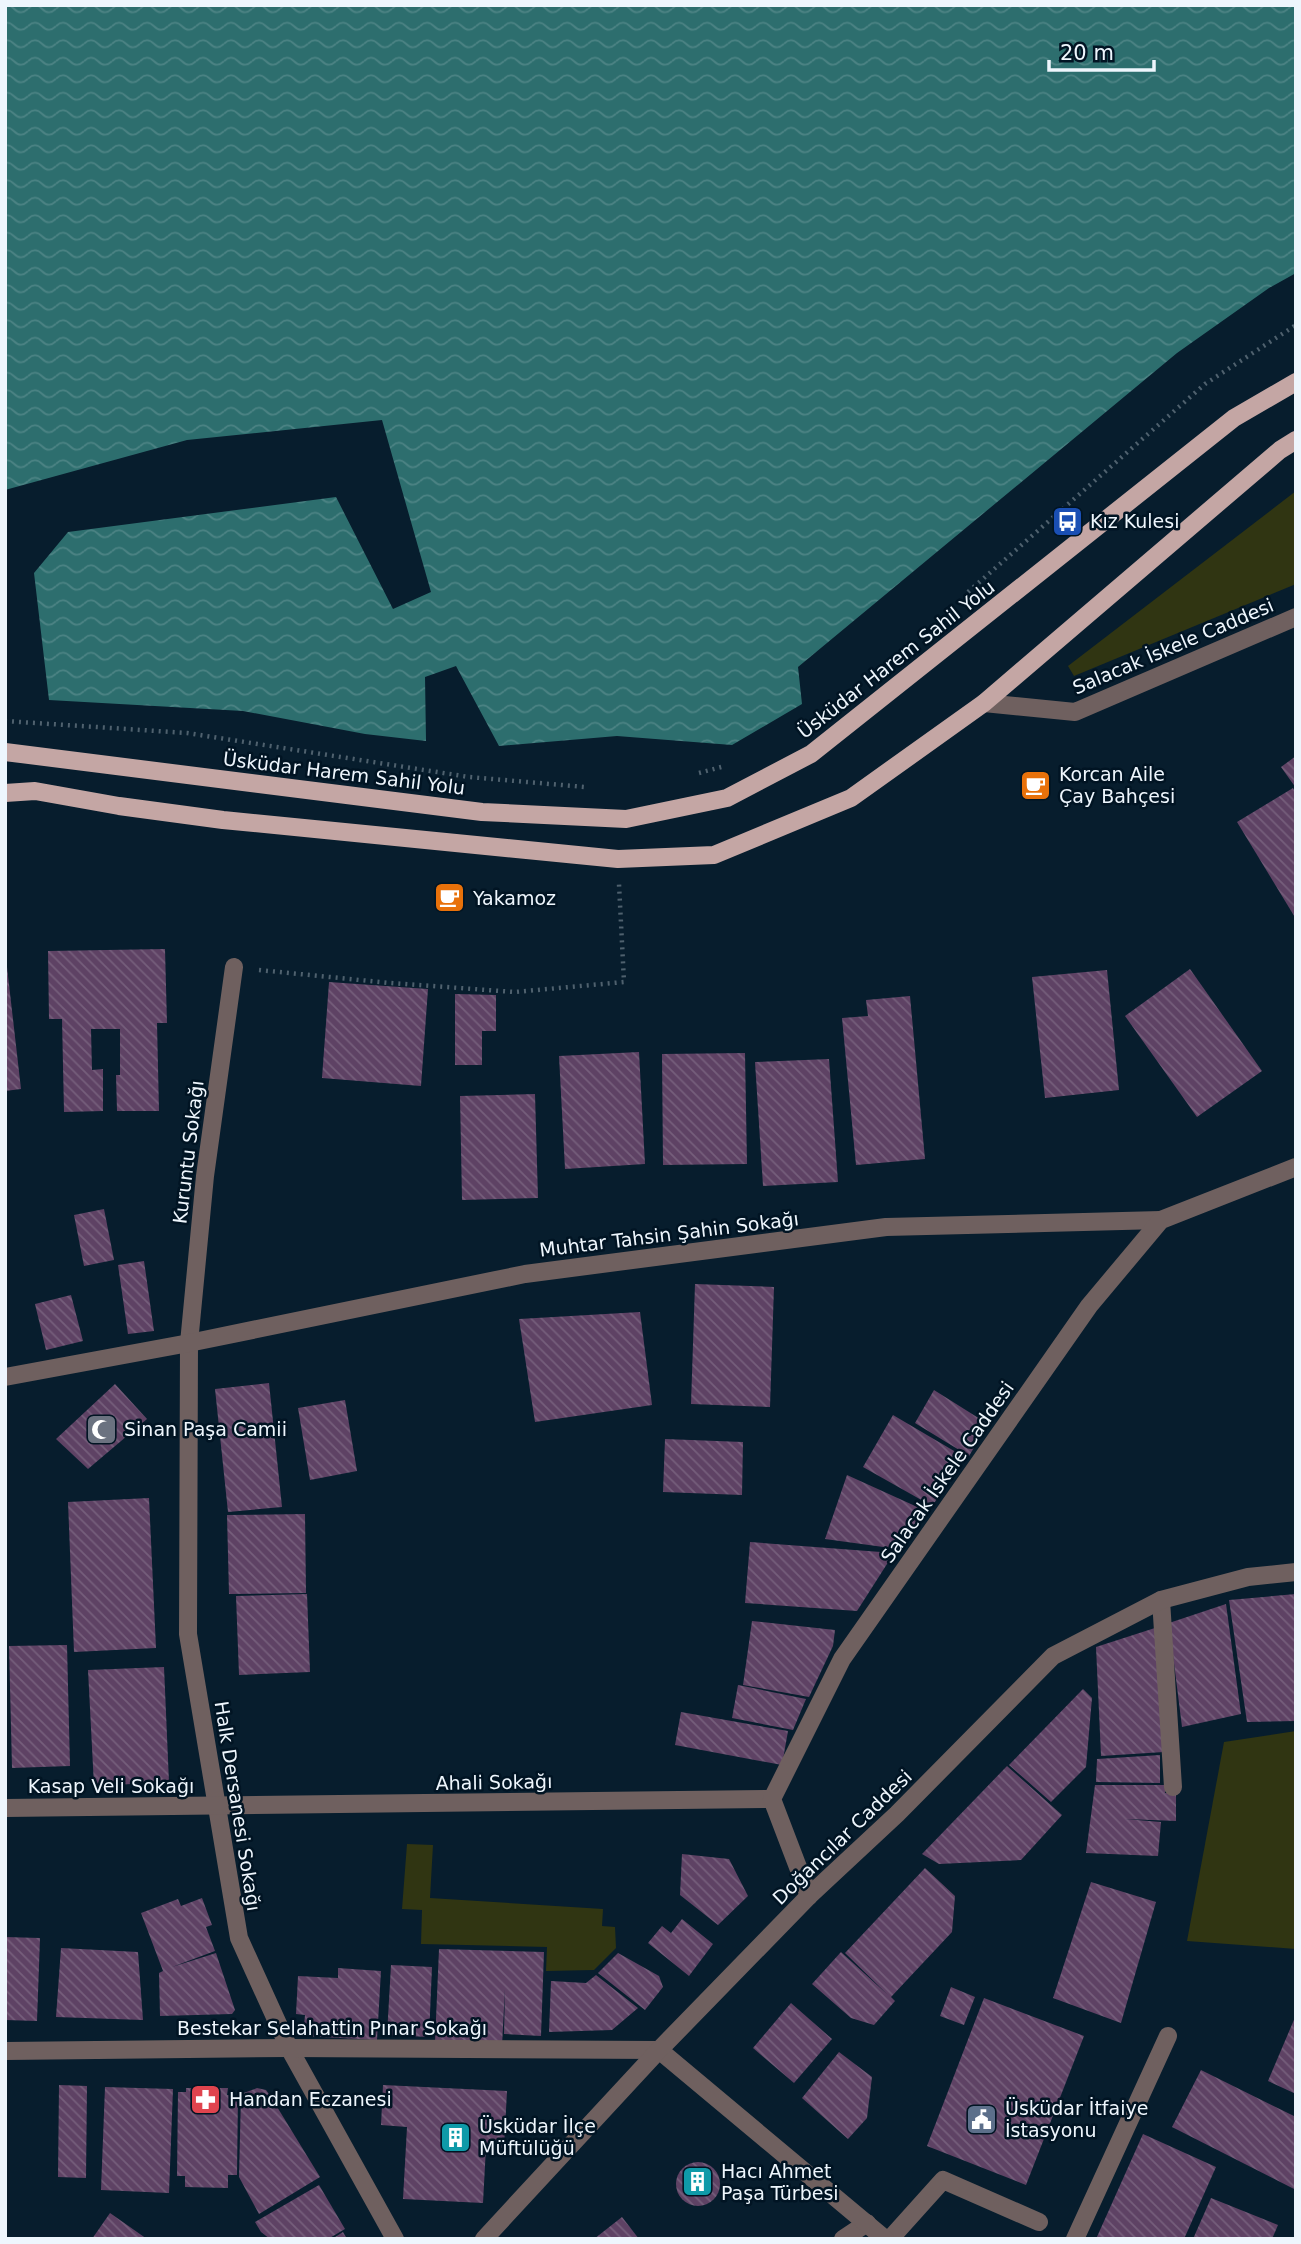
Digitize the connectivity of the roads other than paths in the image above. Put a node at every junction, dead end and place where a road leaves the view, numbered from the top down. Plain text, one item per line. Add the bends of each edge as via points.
1 (1296, 382) edge
2 (1296, 440) edge
3 (1296, 617) edge
4 (984, 703) junction
5 (5, 752) edge
6 (5, 793) edge
7 (234, 967) road end
8 (1296, 1167) edge
9 (1161, 1220) junction
10 (189, 1343) junction
11 (5, 1377) edge
12 (1296, 1572) edge
13 (1161, 1600) junction
14 (1173, 1787) dead end
15 (772, 1799) junction
16 (217, 1806) junction
17 (5, 1808) edge
18 (808, 1896) junction
19 (1168, 2036) dead end
20 (289, 2048) junction
21 (659, 2050) junction
22 (5, 2051) edge
23 (1038, 2222) dead end
24 (867, 2224) junction
25 (395, 2238) edge
26 (484, 2239) edge
27 (843, 2239) edge
28 (888, 2239) edge
29 (1075, 2239) edge

1 - 5 main road, Üsküdar Harem Sahil Yolu via 1234,418 811,754 727,798 626,819 482,811
2 - 4 main road
3 - 4 street, Salacak İskele Caddesi via 1075,712
4 - 6 main road via 851,798 714,855 618,859 223,820 35,791
7 - 10 street, Kuruntu Sokağı via 205,1176
8 - 9 street, Salacak İskele Caddesi
9 - 10 street, Muhtar Tahsin Şahin Sokağı via 886,1227 525,1274
9 - 15 street, Salacak İskele Caddesi via 1089,1306 842,1659
10 - 11 street, Muhtar Tahsin Şahin Sokağı
10 - 16 street, Halk Dersanesi Sokağı via 188,1634
12 - 13 street, Doğancılar Caddesi via 1248,1577
13 - 14 street
13 - 18 street, Doğancılar Caddesi via 1053,1656 897,1814
15 - 16 street, Ahali Sokağı
15 - 18 street
16 - 17 street, Kasap Veli Sokağı
16 - 20 street, Halk Dersanesi Sokağı via 239,1938
18 - 21 street, Doğancılar Caddesi
19 - 29 street
20 - 21 street, Bestekar Selahattin Pınar Sokağı
20 - 22 street, Bestekar Selahattin Pınar Sokağı
20 - 25 street, Halk Dersanesi Sokağı
21 - 24 street
21 - 26 street, Doğancılar Caddesi
23 - 28 street via 943,2180
24 - 27 street
24 - 28 street

